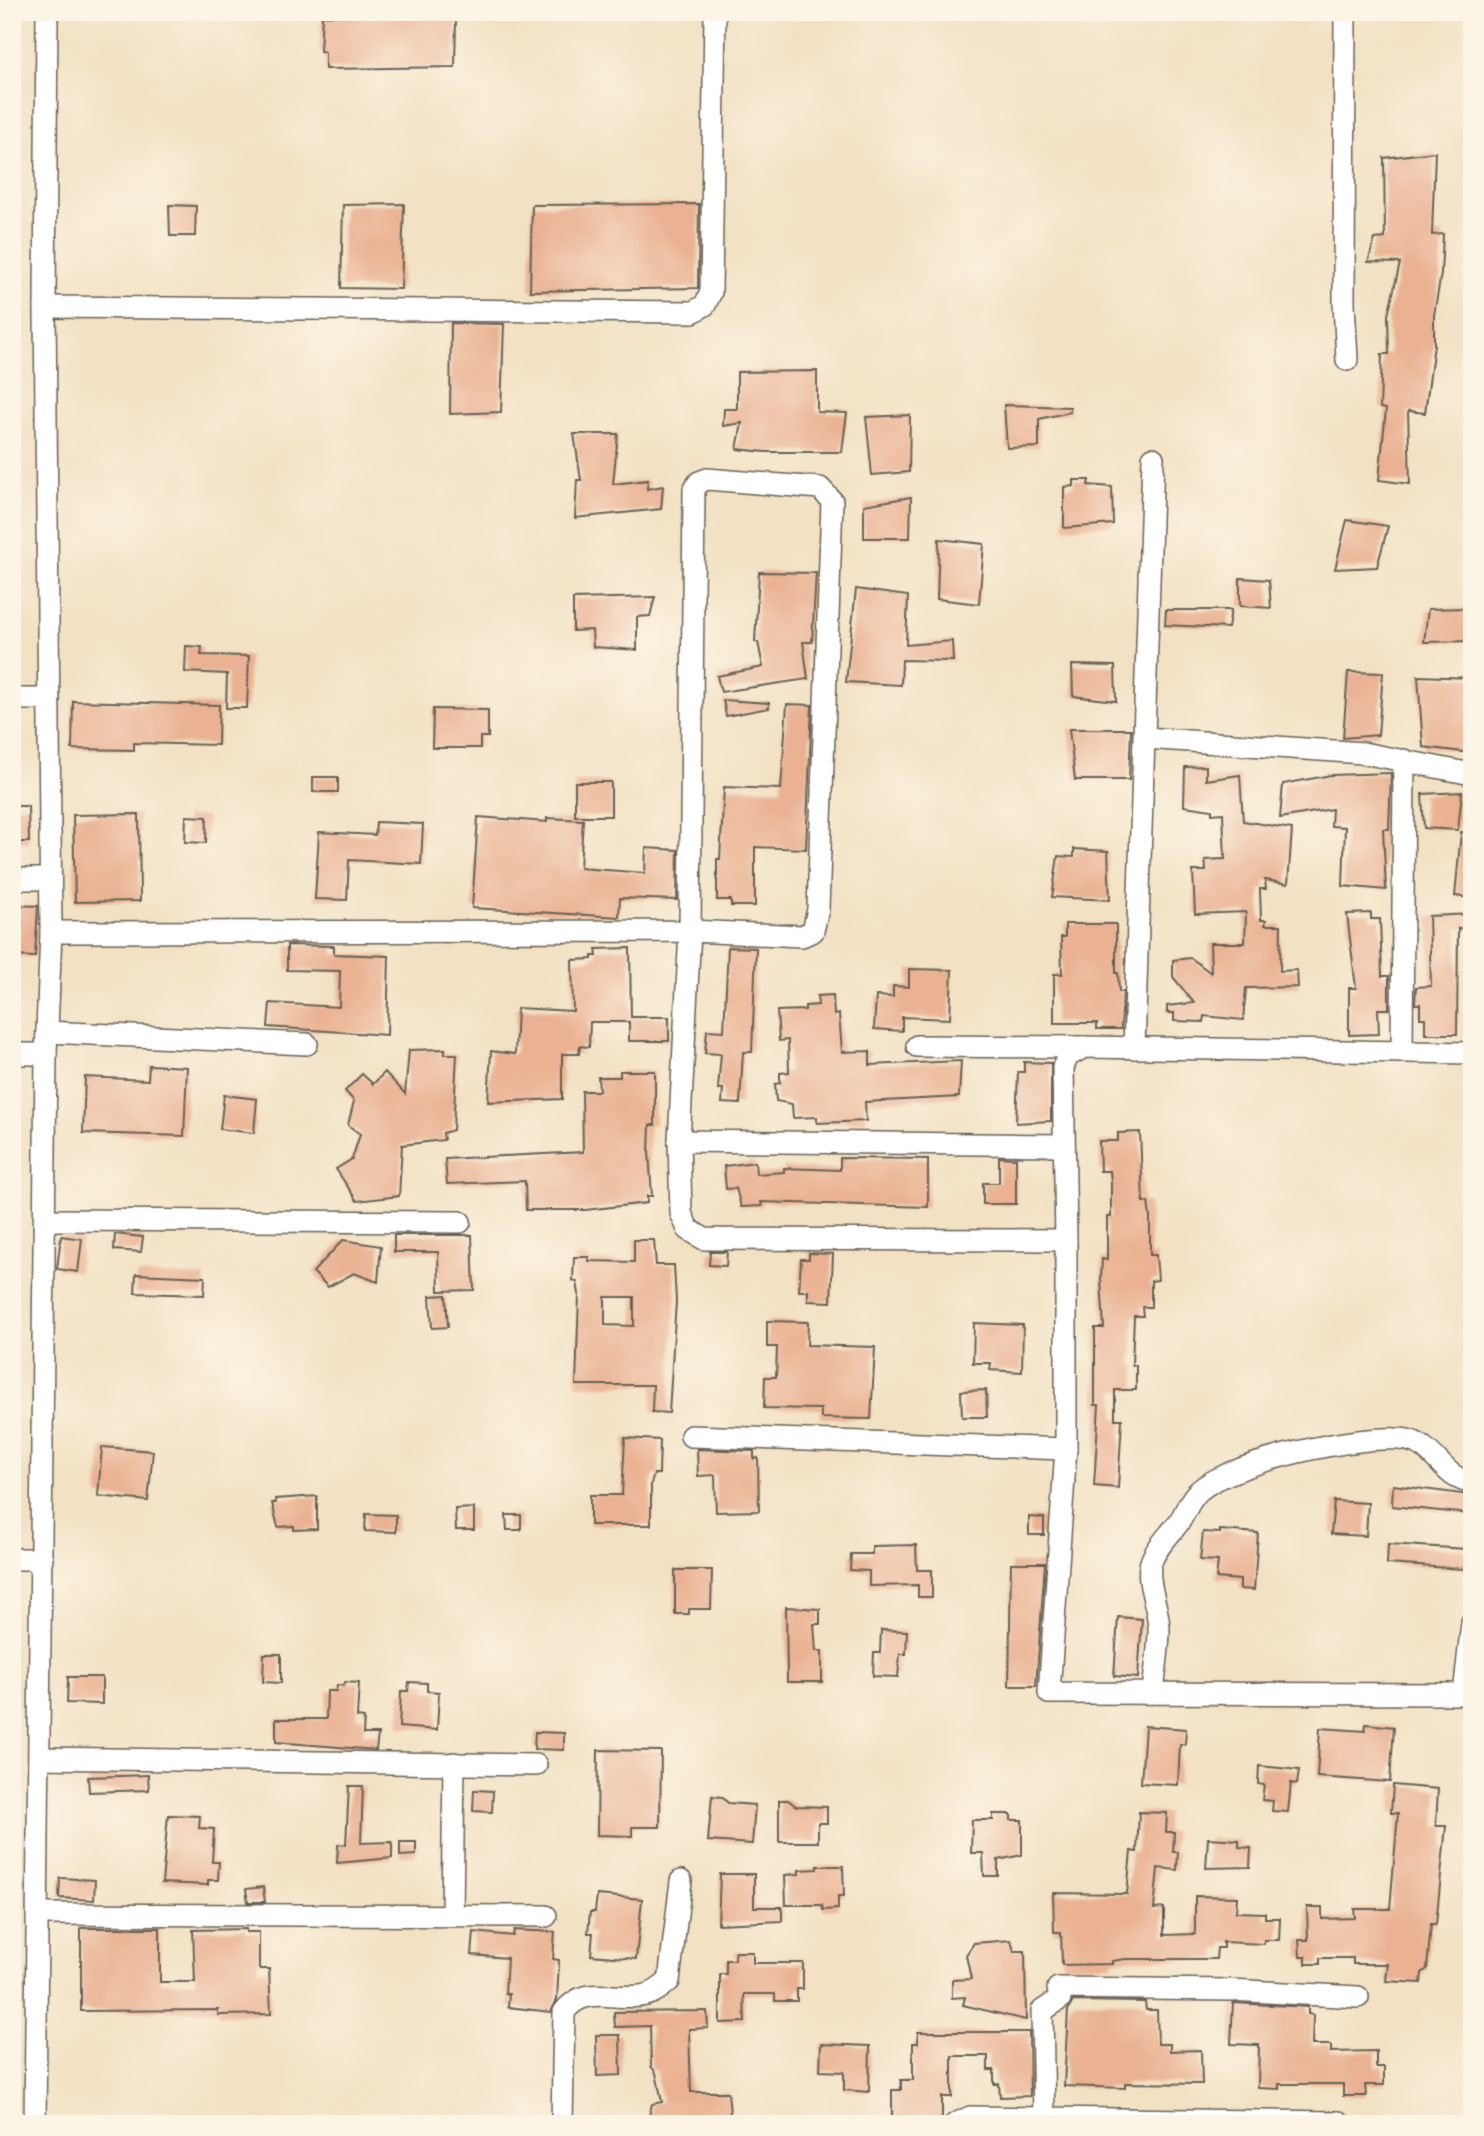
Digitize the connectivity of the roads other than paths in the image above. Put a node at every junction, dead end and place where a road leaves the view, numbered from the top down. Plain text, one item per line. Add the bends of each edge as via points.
1 (47, 12) edge
2 (715, 12) edge
3 (1345, 12) edge
4 (45, 307) junction
5 (1347, 360) dead end
6 (1153, 458) dead end
7 (12, 699) edge
8 (49, 699) junction
9 (1145, 738) junction
10 (1404, 760) junction
11 (1472, 774) edge
12 (12, 879) edge
13 (50, 879) junction
14 (690, 931) junction
15 (51, 932) junction
16 (47, 1032) junction
17 (307, 1044) dead end
18 (916, 1046) dead end
19 (1084, 1047) junction
20 (1134, 1048) junction
21 (1402, 1052) junction
22 (1472, 1053) edge
23 (12, 1054) edge
24 (46, 1054) junction
25 (679, 1141) junction
26 (1064, 1144) junction
27 (45, 1220) junction
28 (460, 1222) dead end
29 (1066, 1240) junction
30 (691, 1436) dead end
31 (1066, 1449) junction
32 (1472, 1482) edge
33 (12, 1559) edge
34 (42, 1559) junction
35 (1472, 1622) edge
36 (1153, 1692) junction
37 (1468, 1694) edge
38 (40, 1758) junction
39 (454, 1763) junction
40 (536, 1765) dead end
41 (681, 1881) dead end
42 (38, 1914) junction
43 (452, 1916) junction
44 (546, 1916) dead end
45 (1358, 1997) dead end
46 (1044, 2118) junction
47 (1339, 2122) edge
48 (35, 2124) edge
49 (562, 2124) edge
50 (955, 2124) edge

1 - 4 street
2 - 4 street via 711,292 705,305 693,312
3 - 5 street
4 - 8 street
6 - 9 street
7 - 8 street
8 - 13 street
9 - 10 street via 1363,752
9 - 20 street
10 - 11 street
10 - 21 street
12 - 13 street
13 - 15 street
14 - 14 street via 802,936 817,924 832,501 820,488 707,479 694,489
14 - 15 street
14 - 25 street
15 - 16 street
16 - 17 street
16 - 24 street
18 - 19 street
19 - 20 street
19 - 26 street via 1068,1056 1063,1068
20 - 21 street
21 - 22 street
23 - 24 street
24 - 27 street
25 - 26 street
25 - 29 street via 681,1213 688,1229 704,1239
26 - 29 street
27 - 28 street
27 - 34 street
29 - 31 street
30 - 31 street
31 - 36 street via 1049,1693
32 - 36 street via 1450,1475 1432,1454 1410,1440 1385,1439 1340,1443 1234,1471 1195,1494 1150,1564 1160,1628
33 - 34 street
34 - 38 street
35 - 37 street
36 - 37 street
38 - 39 street
38 - 42 street
39 - 40 street
39 - 43 street
41 - 49 street via 669,1981 645,1996 582,1996 564,2012
42 - 43 street
42 - 48 street
43 - 44 street
45 - 46 street via 1058,1988 1060,1998 1042,2011
46 - 47 street
46 - 50 street via 970,2117

